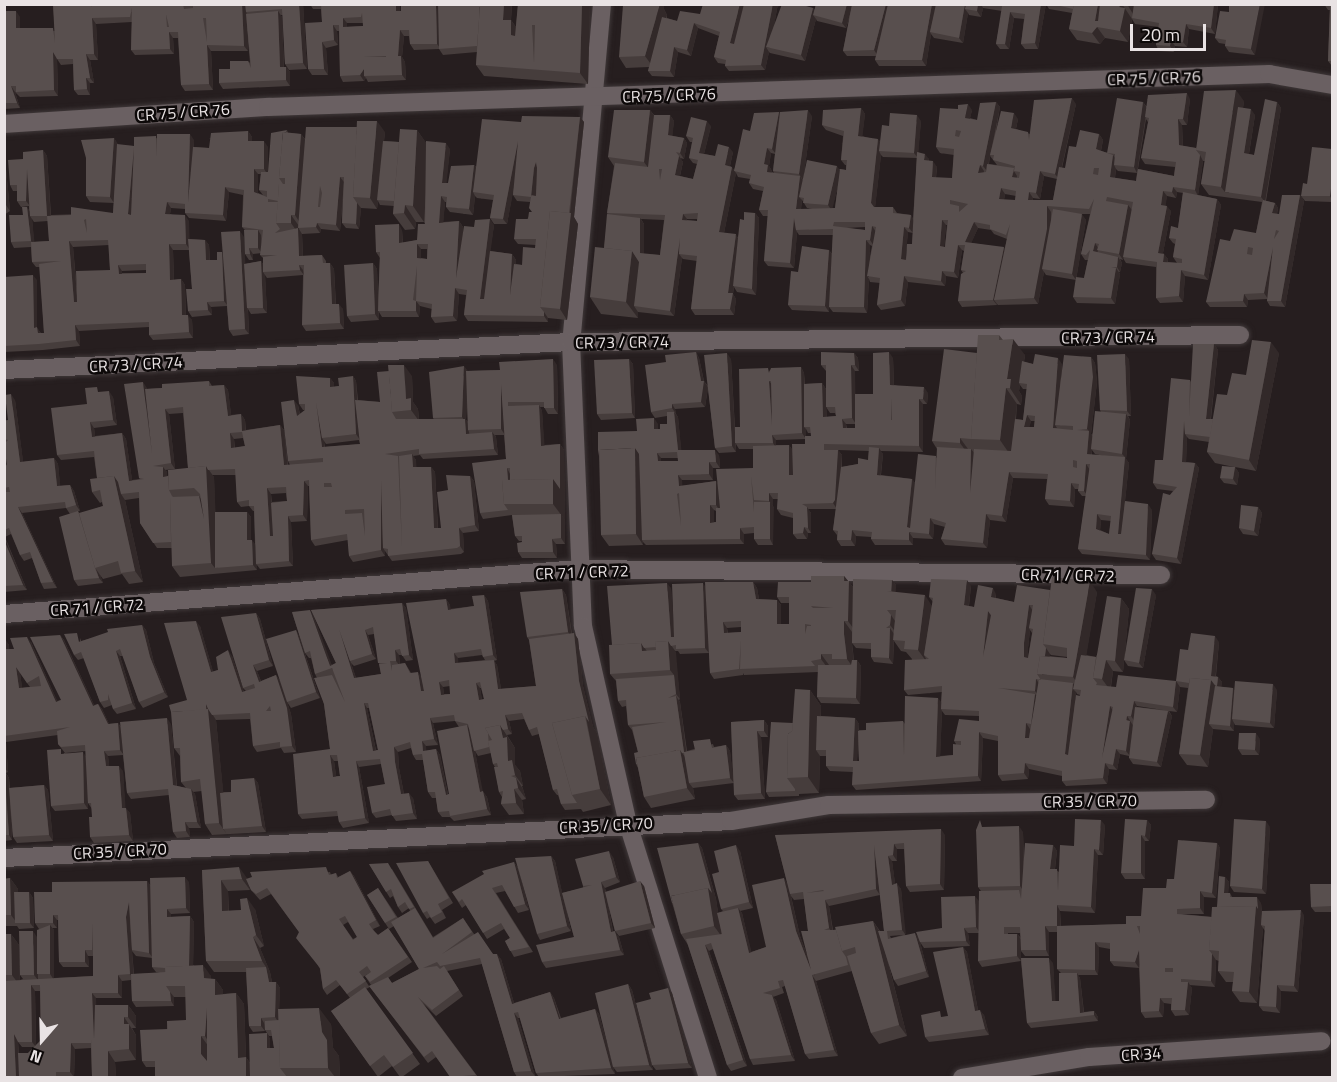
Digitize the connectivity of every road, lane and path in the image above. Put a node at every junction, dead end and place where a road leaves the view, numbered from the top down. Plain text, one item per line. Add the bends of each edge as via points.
1 (602, 4) edge
2 (1332, 85) edge
3 (595, 98) junction
4 (4, 124) edge
5 (1240, 335) dead end
6 (571, 342) junction
7 (4, 370) edge
8 (578, 569) junction
9 (1161, 576) dead end
10 (4, 614) edge
11 (1206, 800) dead end
12 (628, 824) junction
13 (4, 858) edge
14 (1321, 1041) dead end
15 (708, 1077) edge
16 (962, 1077) edge

1 - 3 street
2 - 3 street, CR 75 / CR 76 via 1269,74
3 - 4 street, CR 75 / CR 76 via 268,107
3 - 6 street
5 - 6 street, CR 73 / CR 74
6 - 7 street, CR 73 / CR 74
6 - 8 street
8 - 9 street, CR 71 / CR 72
8 - 10 street, CR 71 / CR 72
8 - 12 street via 583,626
11 - 12 street, CR 35 / CR 70 via 829,805 731,821
12 - 13 street, CR 35 / CR 70
12 - 15 street
14 - 16 street, CR 34 via 1089,1057

